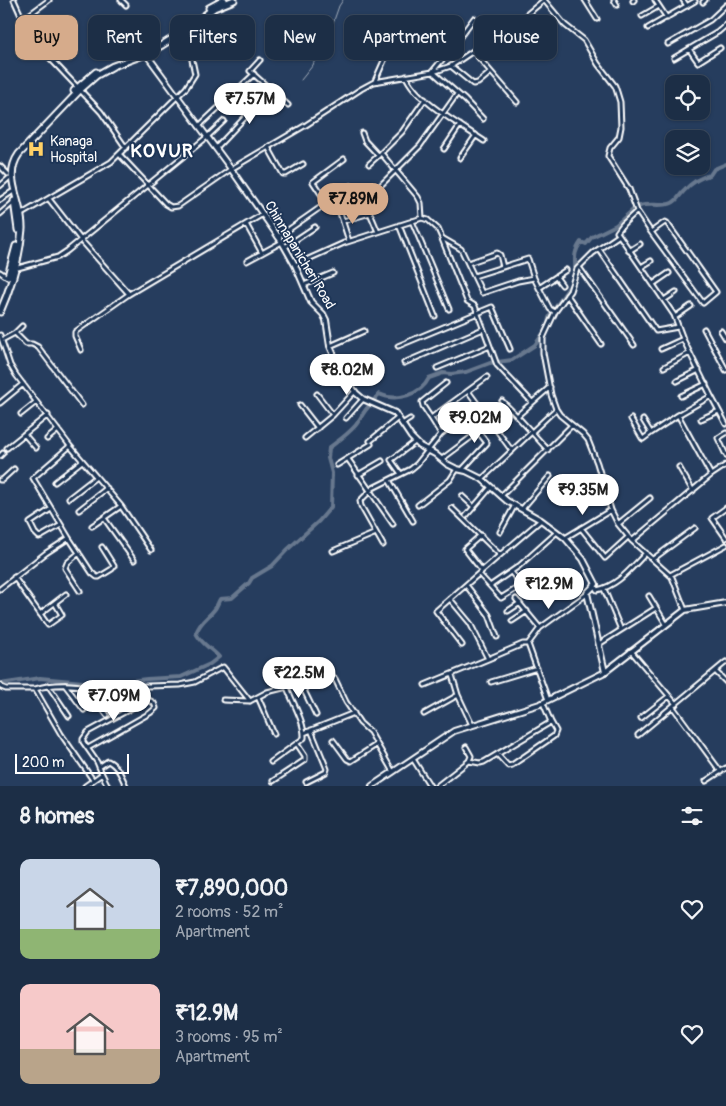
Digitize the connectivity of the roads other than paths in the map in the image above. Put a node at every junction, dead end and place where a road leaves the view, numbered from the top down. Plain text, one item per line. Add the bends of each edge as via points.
1 (14, 0) edge
2 (49, 0) edge
3 (122, 0) edge
4 (224, 0) edge
5 (234, 0) edge
6 (544, 0) edge
7 (585, 0) edge
8 (614, 0) edge
9 (655, 0) edge
10 (683, 0) edge
11 (695, 1) edge
12 (126, 5) dead end
13 (618, 5) dead end
14 (726, 5) edge
15 (659, 6) junction
16 (687, 6) junction
17 (20, 15) edge
18 (29, 15) edge
19 (204, 15) edge
20 (642, 16) dead end
21 (474, 18) dead end
22 (667, 18) junction
23 (597, 19) dead end
24 (726, 25) edge
25 (648, 28) dead end
26 (160, 43) edge
27 (668, 44) dead end
28 (720, 48) dead end
29 (689, 49) junction
30 (473, 51) junction
31 (674, 58) dead end
32 (52, 60) edge
33 (127, 60) edge
34 (151, 60) edge
35 (193, 60) edge
36 (260, 60) dead end
37 (385, 60) edge
38 (450, 66) junction
39 (432, 72) junction
40 (490, 72) junction
41 (254, 74) junction
42 (406, 76) junction
43 (374, 82) junction
44 (240, 88) junction
45 (78, 89) junction
46 (271, 90) junction
47 (457, 94) junction
48 (177, 97) junction
49 (425, 99) junction
50 (517, 102) dead end
51 (257, 104) junction
52 (288, 105) dead end
53 (444, 114) junction
54 (483, 119) dead end
55 (224, 121) dead end
56 (460, 125) junction
57 (199, 126) junction
58 (362, 133) dead end
59 (476, 136) junction
60 (207, 137) junction
61 (484, 141) dead end
62 (268, 147) junction
63 (126, 148) junction
64 (216, 148) junction
65 (444, 149) dead end
66 (380, 154) junction
67 (120, 155) junction
68 (460, 158) dead end
69 (344, 159) dead end
70 (303, 164) dead end
71 (369, 164) dead end
72 (0, 166) edge
73 (232, 168) junction
74 (396, 171) junction
75 (8, 176) junction
76 (148, 185) junction
77 (0, 186) edge
78 (351, 186) dead end
79 (12, 192) junction
80 (373, 193) dead end
81 (49, 199) junction
82 (0, 200) edge
83 (14, 201) junction
84 (327, 202) junction
85 (637, 211) junction
86 (340, 213) dead end
87 (0, 214) edge
88 (263, 214) junction
89 (19, 215) junction
90 (422, 218) junction
91 (343, 221) junction
92 (412, 221) junction
93 (246, 224) junction
94 (399, 225) junction
95 (315, 227) dead end
96 (378, 232) junction
97 (651, 232) junction
98 (618, 236) junction
99 (278, 237) junction
100 (442, 238) junction
101 (81, 240) junction
102 (348, 241) junction
103 (282, 242) junction
104 (640, 244) dead end
105 (285, 248) junction
106 (598, 249) junction
107 (629, 251) junction
108 (262, 252) junction
109 (246, 261) dead end
110 (651, 261) dead end
111 (468, 263) junction
112 (295, 265) junction
113 (579, 266) junction
114 (503, 267) junction
115 (641, 267) junction
116 (12, 269) junction
117 (566, 270) dead end
118 (0, 272) edge
119 (333, 273) dead end
120 (669, 273) dead end
121 (474, 276) junction
122 (556, 277) junction
123 (8, 278) junction
124 (534, 278) junction
125 (653, 284) junction
126 (304, 285) junction
127 (562, 285) dead end
128 (539, 288) junction
129 (676, 292) dead end
130 (129, 294) junction
131 (567, 294) junction
132 (664, 300) junction
133 (0, 303) edge
134 (692, 306) dead end
135 (449, 308) dead end
136 (0, 312) edge
137 (477, 312) junction
138 (555, 312) junction
139 (436, 316) dead end
140 (675, 317) junction
141 (22, 326) dead end
142 (678, 327) junction
143 (483, 328) junction
144 (704, 329) dead end
145 (364, 331) dead end
146 (721, 331) dead end
147 (15, 333) junction
148 (0, 335) edge
149 (683, 339) junction
150 (726, 339) edge
151 (2, 340) junction
152 (600, 344) dead end
153 (634, 344) dead end
154 (4, 346) junction
155 (330, 346) junction
156 (398, 346) dead end
157 (490, 346) junction
158 (0, 348) edge
159 (510, 349) dead end
160 (661, 349) dead end
161 (81, 350) dead end
162 (690, 353) junction
163 (404, 363) dead end
164 (664, 367) dead end
165 (437, 368) dead end
166 (699, 370) junction
167 (726, 370) edge
168 (487, 377) dead end
169 (677, 381) dead end
170 (446, 383) dead end
171 (23, 384) junction
172 (706, 384) junction
173 (550, 387) junction
174 (355, 391) junction
175 (468, 391) junction
176 (317, 394) dead end
177 (681, 396) dead end
178 (711, 396) junction
179 (364, 399) junction
180 (502, 401) dead end
181 (36, 402) junction
182 (532, 402) junction
183 (0, 403) edge
184 (82, 405) dead end
185 (300, 405) dead end
186 (479, 406) junction
187 (556, 409) junction
188 (719, 410) junction
189 (21, 414) dead end
190 (48, 415) junction
191 (333, 415) junction
192 (678, 415) junction
193 (466, 416) junction
194 (517, 416) junction
195 (346, 418) dead end
196 (398, 418) junction
197 (431, 418) junction
198 (410, 419) dead end
199 (631, 419) dead end
200 (701, 419) dead end
201 (643, 420) dead end
202 (402, 424) junction
203 (726, 424) edge
204 (572, 425) junction
205 (318, 428) junction
206 (58, 430) junction
207 (478, 432) junction
208 (532, 432) junction
209 (726, 432) edge
210 (651, 433) junction
211 (24, 434) junction
212 (441, 434) junction
213 (305, 438) dead end
214 (47, 439) dead end
215 (415, 442) junction
216 (70, 446) junction
217 (7, 448) dead end
218 (36, 448) dead end
219 (429, 450) junction
220 (548, 450) junction
221 (512, 451) junction
222 (726, 455) edge
223 (348, 459) junction
224 (442, 459) junction
225 (82, 461) junction
226 (382, 461) dead end
227 (337, 465) dead end
228 (726, 465) edge
229 (679, 467) dead end
230 (14, 469) dead end
231 (459, 470) junction
232 (401, 474) junction
233 (358, 475) junction
234 (711, 475) junction
235 (550, 476) dead end
236 (96, 477) junction
237 (0, 480) edge
238 (389, 480) junction
239 (482, 480) junction
240 (55, 482) dead end
241 (107, 488) junction
242 (491, 488) junction
243 (692, 490) junction
244 (370, 491) junction
245 (462, 496) dead end
246 (501, 496) junction
247 (69, 498) dead end
248 (650, 498) dead end
249 (418, 505) dead end
250 (516, 505) junction
251 (121, 506) junction
252 (474, 507) junction
253 (452, 508) dead end
254 (726, 508) edge
255 (51, 509) junction
256 (522, 509) junction
257 (79, 510) dead end
258 (611, 510) junction
259 (466, 516) dead end
260 (104, 518) junction
261 (541, 520) junction
262 (413, 521) dead end
263 (393, 524) dead end
264 (618, 524) junction
265 (61, 525) junction
266 (92, 526) dead end
267 (582, 528) junction
268 (695, 528) dead end
269 (500, 532) dead end
270 (557, 532) junction
271 (376, 533) junction
272 (481, 535) junction
273 (628, 537) junction
274 (69, 538) junction
275 (565, 538) junction
276 (726, 538) edge
277 (632, 541) junction
278 (383, 545) dead end
279 (726, 545) edge
280 (102, 547) dead end
281 (151, 550) dead end
282 (334, 551) dead end
283 (79, 553) junction
284 (646, 553) junction
285 (500, 555) junction
286 (653, 559) junction
287 (134, 560) dead end
288 (481, 572) junction
289 (511, 572) junction
290 (670, 575) junction
291 (14, 577) junction
292 (466, 585) junction
293 (490, 586) junction
294 (594, 586) junction
295 (0, 588) edge
296 (604, 589) junction
297 (80, 591) dead end
298 (66, 594) dead end
299 (587, 594) junction
300 (649, 596) dead end
301 (450, 599) junction
302 (516, 599) dead end
303 (55, 602) junction
304 (726, 602) edge
305 (520, 603) junction
306 (656, 608) junction
307 (685, 610) junction
308 (508, 611) dead end
309 (526, 612) junction
310 (40, 614) junction
311 (512, 621) dead end
312 (666, 624) junction
313 (540, 628) junction
314 (621, 630) junction
315 (497, 637) dead end
316 (528, 644) junction
317 (599, 644) junction
318 (462, 645) dead end
319 (631, 651) junction
320 (488, 659) junction
321 (726, 662) edge
322 (537, 668) junction
323 (605, 672) junction
324 (716, 672) junction
325 (452, 675) junction
326 (297, 676) junction
327 (491, 682) dead end
328 (726, 682) edge
329 (65, 684) junction
330 (48, 685) junction
331 (425, 685) dead end
332 (0, 686) edge
333 (287, 686) junction
334 (85, 687) junction
335 (117, 687) dead end
336 (35, 689) junction
337 (458, 695) junction
338 (669, 696) junction
339 (258, 697) junction
340 (223, 700) dead end
341 (548, 700) junction
342 (250, 701) junction
343 (131, 702) dead end
344 (543, 702) junction
345 (675, 705) junction
346 (84, 710) dead end
347 (354, 713) junction
348 (424, 714) dead end
349 (107, 715) dead end
350 (316, 715) dead end
351 (69, 716) dead end
352 (641, 718) dead end
353 (551, 722) junction
354 (472, 725) junction
355 (310, 730) junction
356 (304, 733) junction
357 (274, 734) dead end
358 (638, 735) dead end
359 (333, 740) dead end
360 (297, 744) junction
361 (376, 745) junction
362 (466, 747) dead end
363 (88, 748) junction
364 (497, 754) junction
365 (413, 759) junction
366 (469, 761) junction
367 (271, 762) dead end
368 (99, 767) junction
369 (726, 768) edge
370 (393, 772) junction
371 (720, 772) junction
372 (102, 774) junction
373 (93, 780) junction
374 (706, 780) dead end
375 (273, 781) dead end
376 (306, 782) dead end
377 (85, 786) edge
378 (108, 786) edge
379 (126, 786) edge
380 (372, 786) edge
381 (430, 786) edge
382 (437, 786) edge

1 - 17 street
2 - 18 street
3 - 12 street
4 - 26 main road
5 - 19 main road
6 - 30 street via 512,27 488,38
6 - 85 street via 565,25 584,40 615,86 620,102 621,127 608,156 629,189
7 - 23 street
8 - 13 street
9 - 15 street
10 - 16 street
11 - 16 street
14 - 27 street via 710,20
15 - 20 street
15 - 22 street
16 - 22 street
21 - 39 street
22 - 25 street
24 - 29 street
28 - 29 street via 698,62
29 - 31 street
30 - 38 street
30 - 40 street
32 - 45 street
33 - 45 main road
34 - 48 street, Chinnapanicheri Road
35 - 48 street via 195,74
36 - 41 street via 250,71
37 - 43 street
38 - 39 street
38 - 40 street via 473,84
39 - 42 street
39 - 47 street
40 - 50 street
41 - 44 street
41 - 46 street
42 - 43 street
42 - 49 street via 410,86
43 - 62 street
44 - 51 street
44 - 57 street
45 - 63 street via 101,112
45 - 75 main road via 16,151
45 - 89 main road via 14,161 12,173
46 - 51 street
46 - 52 street
47 - 53 street
47 - 54 street
48 - 57 street, Chinnapanicheri Road
48 - 63 street
49 - 53 street
49 - 66 street via 402,132
51 - 64 street
53 - 56 street
53 - 74 street
55 - 60 street
56 - 59 street
56 - 65 street
57 - 60 street, Chinnapanicheri Road
58 - 66 street via 364,141
59 - 61 street
59 - 68 street
60 - 64 street, Chinnapanicheri Road
60 - 76 street
62 - 70 street via 283,174
62 - 73 street
63 - 67 street
64 - 73 street, Chinnapanicheri Road
66 - 71 street
66 - 74 street
67 - 76 street
67 - 81 street
69 - 84 street via 313,182
72 - 75 street
73 - 76 street via 178,206 166,204
73 - 88 street, Chinnapanicheri Road
74 - 80 street
74 - 90 street via 420,200
75 - 77 street
75 - 79 main road
76 - 101 street
78 - 84 street
79 - 82 street
79 - 83 main road
81 - 89 street
81 - 101 street
83 - 87 street
83 - 89 main road
84 - 99 street
85 - 97 street
85 - 98 street via 623,224
86 - 91 street
88 - 93 street
88 - 99 street, Chinnapanicheri Road
89 - 116 main road via 21,234
90 - 92 street
90 - 100 street via 438,229
91 - 96 street via 370,213
91 - 102 street
92 - 94 street
92 - 135 street
93 - 108 street
93 - 130 street
94 - 96 street
94 - 139 street
95 - 105 street
96 - 102 street
97 - 97 street via 667,223 716,294 701,303
98 - 106 street
98 - 107 street
99 - 103 street, Chinnapanicheri Road
100 - 111 street via 460,248
100 - 137 street via 467,301 475,306
101 - 116 street via 58,257
101 - 130 street
102 - 112 street
103 - 105 street, Chinnapanicheri Road
103 - 108 street
104 - 107 street
105 - 112 street, Chinnapanicheri Road
106 - 113 street
106 - 142 street via 656,331
107 - 115 street
108 - 109 street
110 - 115 street
111 - 114 street via 497,253
111 - 121 street
112 - 126 street, Chinnapanicheri Road
113 - 131 street
113 - 153 street
114 - 121 street
114 - 124 street via 528,259
115 - 125 street
116 - 123 main road
116 - 136 main road
117 - 122 street
118 - 123 street
119 - 126 street
120 - 125 street
121 - 124 street via 482,293
122 - 127 street
122 - 128 street
123 - 133 main road
124 - 128 street
125 - 132 street
126 - 155 street, Chinnapanicheri Road via 326,320
128 - 138 street
129 - 132 street
130 - 161 street via 75,332
131 - 138 street
131 - 152 street
132 - 140 street
134 - 140 street
137 - 143 street
137 - 156 street
137 - 159 street via 492,306
138 - 173 street via 543,338
140 - 142 street
141 - 147 street
142 - 149 street
143 - 157 street
143 - 163 street
144 - 167 street
145 - 155 street
146 - 150 street
147 - 151 street
147 - 184 street via 26,344 38,347
148 - 151 street
149 - 160 street
149 - 162 street
151 - 154 street
154 - 158 street
154 - 171 street via 10,365
155 - 174 street, Chinnapanicheri Road via 341,372
157 - 165 street
157 - 182 street via 497,365
162 - 164 street
162 - 166 street
166 - 169 street
166 - 172 street
168 - 175 street
170 - 197 street via 422,402
171 - 181 street
171 - 183 street
172 - 177 street
172 - 178 street
173 - 182 street
173 - 187 street
174 - 179 street, Chinnapanicheri Road
174 - 191 street
175 - 186 street
175 - 197 street
176 - 191 street
178 - 188 street
178 - 192 street
179 - 195 street
179 - 196 street, Chinnapanicheri Road via 395,413
180 - 194 street
181 - 189 street
181 - 190 street
182 - 194 street
185 - 205 street
186 - 193 street
186 - 221 street
187 - 204 street
187 - 208 street
188 - 200 street
188 - 203 street
190 - 206 street
190 - 211 street
191 - 205 street
192 - 210 street
192 - 234 street
193 - 207 street
193 - 212 street
194 - 208 street
196 - 202 street, Chinnapanicheri Road
196 - 223 street
197 - 212 street
198 - 202 street
199 - 210 street via 643,439
201 - 210 street
202 - 215 street, Chinnapanicheri Road
204 - 220 street
204 - 258 street via 588,440
205 - 213 street
206 - 214 street
206 - 216 street
207 - 224 street
207 - 231 street via 486,445
208 - 220 street
208 - 221 street
209 - 222 street via 718,438
211 - 217 street
211 - 218 street
212 - 219 street
215 - 219 street, Chinnapanicheri Road
215 - 232 street via 391,460
216 - 225 street
216 - 255 street via 33,478
219 - 224 street, Chinnapanicheri Road
219 - 232 street via 417,464
220 - 246 street
221 - 239 street
223 - 227 street
223 - 233 street
224 - 231 street, Chinnapanicheri Road
225 - 236 street
225 - 240 street
226 - 233 street
228 - 234 street
229 - 243 street
230 - 237 street
231 - 239 street, Chinnapanicheri Road
231 - 249 street
232 - 238 street
233 - 244 street
234 - 243 street
235 - 256 street
236 - 241 street
236 - 247 street
238 - 244 street
238 - 262 street
239 - 242 street, Chinnapanicheri Road
241 - 251 street
241 - 257 street
242 - 246 street, Chinnapanicheri Road
242 - 252 street
243 - 277 street
244 - 263 street
244 - 271 street via 363,496 361,503
245 - 252 street
246 - 250 street, Chinnapanicheri Road
248 - 264 street
250 - 256 street, Chinnapanicheri Road
250 - 269 street
251 - 260 street
251 - 281 street
252 - 259 street
253 - 272 street
254 - 276 street via 712,518
255 - 265 street
255 - 265 street via 30,523 35,533 39,537
256 - 261 street, Chinnapanicheri Road
258 - 264 street
258 - 267 street
260 - 266 street
260 - 287 street
261 - 270 street, Chinnapanicheri Road
261 - 285 street
264 - 273 street
265 - 274 street
267 - 273 street via 604,558
267 - 275 street
268 - 286 street
270 - 275 street, Chinnapanicheri Road
270 - 289 street
271 - 278 street
271 - 282 street
272 - 285 street
272 - 288 street via 465,549
273 - 277 street
274 - 283 street
274 - 291 street
275 - 294 street, Chinnapanicheri Road via 583,559 596,584
277 - 284 street
279 - 290 street
280 - 283 street via 114,566 99,577 92,574
283 - 297 street via 65,568
284 - 286 street
284 - 296 street via 620,580
285 - 288 street
286 - 290 street
288 - 292 street
288 - 293 street
289 - 293 street
289 - 293 street via 520,583 519,587 500,598
290 - 307 street
291 - 295 street
291 - 310 street
292 - 301 street
292 - 315 street via 489,615
294 - 296 street via 597,590
294 - 299 street
296 - 314 street
298 - 303 street
299 - 313 street
299 - 317 street
300 - 306 street
301 - 318 street via 436,612
301 - 320 street via 470,623
302 - 305 street
303 - 310 street
303 - 310 street via 61,617 48,625
304 - 307 street
305 - 308 street
305 - 309 street
306 - 312 street
306 - 314 street
307 - 312 street
309 - 311 street
309 - 313 street
312 - 319 street
313 - 316 street
314 - 317 street
316 - 320 street
316 - 322 street
317 - 323 street
319 - 323 street
319 - 338 street
320 - 325 street
321 - 324 street
322 - 327 street
322 - 341 street
323 - 341 street
324 - 328 street
324 - 345 street
325 - 331 street
325 - 337 street
326 - 333 street
326 - 347 street via 312,669 335,679
326 - 350 street
329 - 330 street
329 - 334 street
329 - 346 street
330 - 336 street
330 - 351 street
332 - 336 street
333 - 339 street
333 - 356 street
334 - 343 street via 105,689 115,699 126,695
334 - 349 street
335 - 342 street via 182,685 223,667
336 - 373 street
337 - 348 street
337 - 354 street
338 - 345 street
338 - 352 street
339 - 342 street
339 - 357 street
340 - 342 street
341 - 344 street
344 - 353 street
344 - 354 street
345 - 358 street
345 - 371 street
347 - 355 street
347 - 361 street
353 - 364 street
353 - 364 street via 556,731 554,736 512,765 508,766
354 - 365 street via 454,732
355 - 356 street
355 - 376 street via 327,769
356 - 360 street via 304,738
359 - 361 street via 351,760
360 - 367 street
360 - 375 street via 305,760
361 - 370 street
362 - 366 street
363 - 363 street via 83,739 88,732 143,702 149,700 154,703 156,708 150,713
363 - 368 street
364 - 366 street via 480,763
365 - 370 street
365 - 381 street
366 - 382 street
368 - 372 street
368 - 379 street via 108,761 115,765
369 - 371 street
370 - 380 street
371 - 374 street
372 - 373 street
372 - 378 street
373 - 377 street

